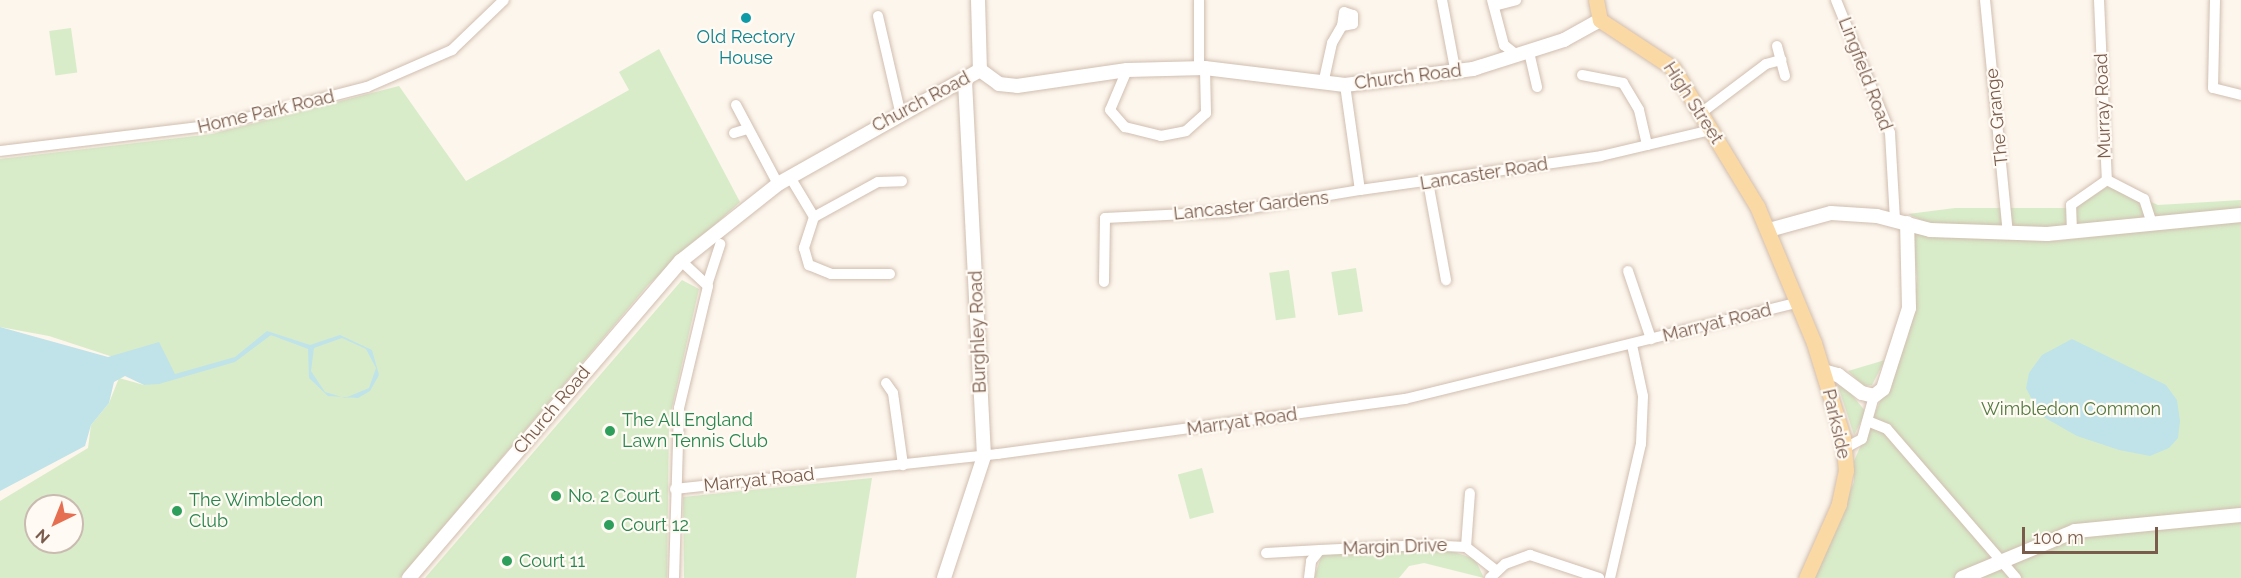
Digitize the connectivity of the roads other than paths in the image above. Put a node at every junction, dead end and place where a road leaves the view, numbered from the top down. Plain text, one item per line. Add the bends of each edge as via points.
1 (504, 0) edge
2 (978, 0) edge
3 (1198, 0) edge
4 (1442, 0) edge
5 (1516, 0) edge
6 (1596, 0) edge
7 (1836, 0) edge
8 (1985, 0) edge
9 (2099, 0) edge
10 (2215, 0) edge
11 (1493, 3) edge
12 (878, 16) dead end
13 (1600, 20) junction
14 (1342, 26) dead end
15 (1777, 46) dead end
16 (1524, 54) junction
17 (1781, 60) junction
18 (1202, 68) junction
19 (980, 70) junction
20 (1127, 70) junction
21 (1456, 74) junction
22 (1582, 75) dead end
23 (1785, 76) dead end
24 (965, 80) junction
25 (1323, 84) junction
26 (1345, 85) junction
27 (1537, 87) dead end
28 (2241, 95) edge
29 (736, 105) dead end
30 (900, 111) junction
31 (1701, 113) junction
32 (747, 129) junction
33 (1711, 130) junction
34 (734, 133) dead end
35 (1647, 146) junction
36 (0, 151) edge
37 (897, 176) dead end
38 (790, 177) junction
39 (2107, 180) junction
40 (1428, 182) junction
41 (778, 184) junction
42 (1360, 190) junction
43 (2241, 215) edge
44 (814, 218) junction
45 (1901, 222) junction
46 (2152, 224) junction
47 (1769, 230) junction
48 (2072, 232) junction
49 (2008, 234) junction
50 (720, 244) dead end
51 (883, 259) dead end
52 (681, 261) junction
53 (1628, 271) dead end
54 (1446, 280) dead end
55 (708, 282) junction
56 (1104, 282) dead end
57 (1799, 302) junction
58 (1652, 339) junction
59 (1632, 345) junction
60 (1823, 371) junction
61 (886, 383) dead end
62 (1874, 396) junction
63 (1870, 422) junction
64 (1845, 448) junction
65 (984, 456) junction
66 (903, 465) junction
67 (675, 489) junction
68 (1470, 493) dead end
69 (2241, 515) edge
70 (1466, 547) junction
71 (1320, 550) junction
72 (1266, 552) dead end
73 (2001, 558) junction
74 (1494, 575) edge
75 (409, 578) edge
76 (674, 578) edge
77 (944, 578) edge
78 (1309, 578) edge
79 (1599, 578) edge
80 (1610, 578) edge
81 (1806, 578) edge
82 (1962, 578) edge
83 (2016, 578) edge

1 - 36 street, Home Park Road via 452,50 368,87 223,124
2 - 19 street
3 - 18 street
4 - 21 street
5 - 11 street
6 - 13 main road
7 - 45 street, Lingfield Road via 1890,133
8 - 49 street, The Grange
9 - 39 street, Murray Road
10 - 28 street via 2213,88
11 - 16 street via 1504,45
12 - 30 street
13 - 16 street, Church Road
13 - 31 main road, High Street via 1663,57
14 - 25 street via 1328,52
15 - 17 street
16 - 21 street, Church Road
16 - 27 street
17 - 23 street
17 - 31 street via 1766,64
18 - 20 street, Church Road
18 - 20 street via 1207,110 1201,120 1186,131 1161,136 1125,127 1110,110
18 - 25 street, Church Road
19 - 20 street, Church Road via 999,84 1017,86
19 - 24 street, Church Road
21 - 26 street, Church Road
22 - 35 street via 1623,83 1639,110
24 - 30 street, Church Road
24 - 65 street, Burghley Road
25 - 26 street, Church Road
26 - 42 street
29 - 32 street
30 - 38 street, Church Road
31 - 33 main road, High Street
32 - 34 street
32 - 41 street
33 - 35 street, Lancaster Road
33 - 47 main road, High Street
35 - 40 street, Lancaster Road
37 - 44 street via 859,191
38 - 41 street, Church Road
38 - 44 street
39 - 46 street, Murray Road via 2144,199
39 - 48 street via 2071,205
40 - 42 street, Lancaster Road
40 - 54 street
41 - 52 street, Church Road
42 - 56 street, Lancaster Gardens via 1227,212 1105,213
43 - 46 street
44 - 51 street via 804,248 805,258 816,270 885,273
45 - 47 street via 1827,214
45 - 49 street
45 - 62 street via 1909,308 1882,390
46 - 48 street
47 - 57 main road, High Street
48 - 49 street
50 - 55 street
52 - 55 street
52 - 75 street, Church Road
53 - 58 street
55 - 67 street via 679,408
57 - 58 street, Marryat Road
57 - 60 main road, Parkside
58 - 59 street, Marryat Road
59 - 65 street, Marryat Road via 1405,399
59 - 80 street via 1643,396 1641,444
60 - 62 street
60 - 64 main road, Parkside
61 - 66 street via 892,393
62 - 63 street
63 - 64 street via 1858,443
63 - 73 street via 1887,429
64 - 81 main road, Parkside via 1839,504
65 - 66 street, Marryat Road
65 - 77 street, Burghley Road
66 - 67 street, Marryat Road
67 - 76 street
68 - 70 street
69 - 73 street via 2076,531
70 - 71 street, Margin Drive
70 - 74 street, Margin Drive
71 - 72 street, Margin Drive
71 - 78 street, Margin Drive via 1311,561
73 - 82 street
73 - 83 street
74 - 79 street via 1530,555

